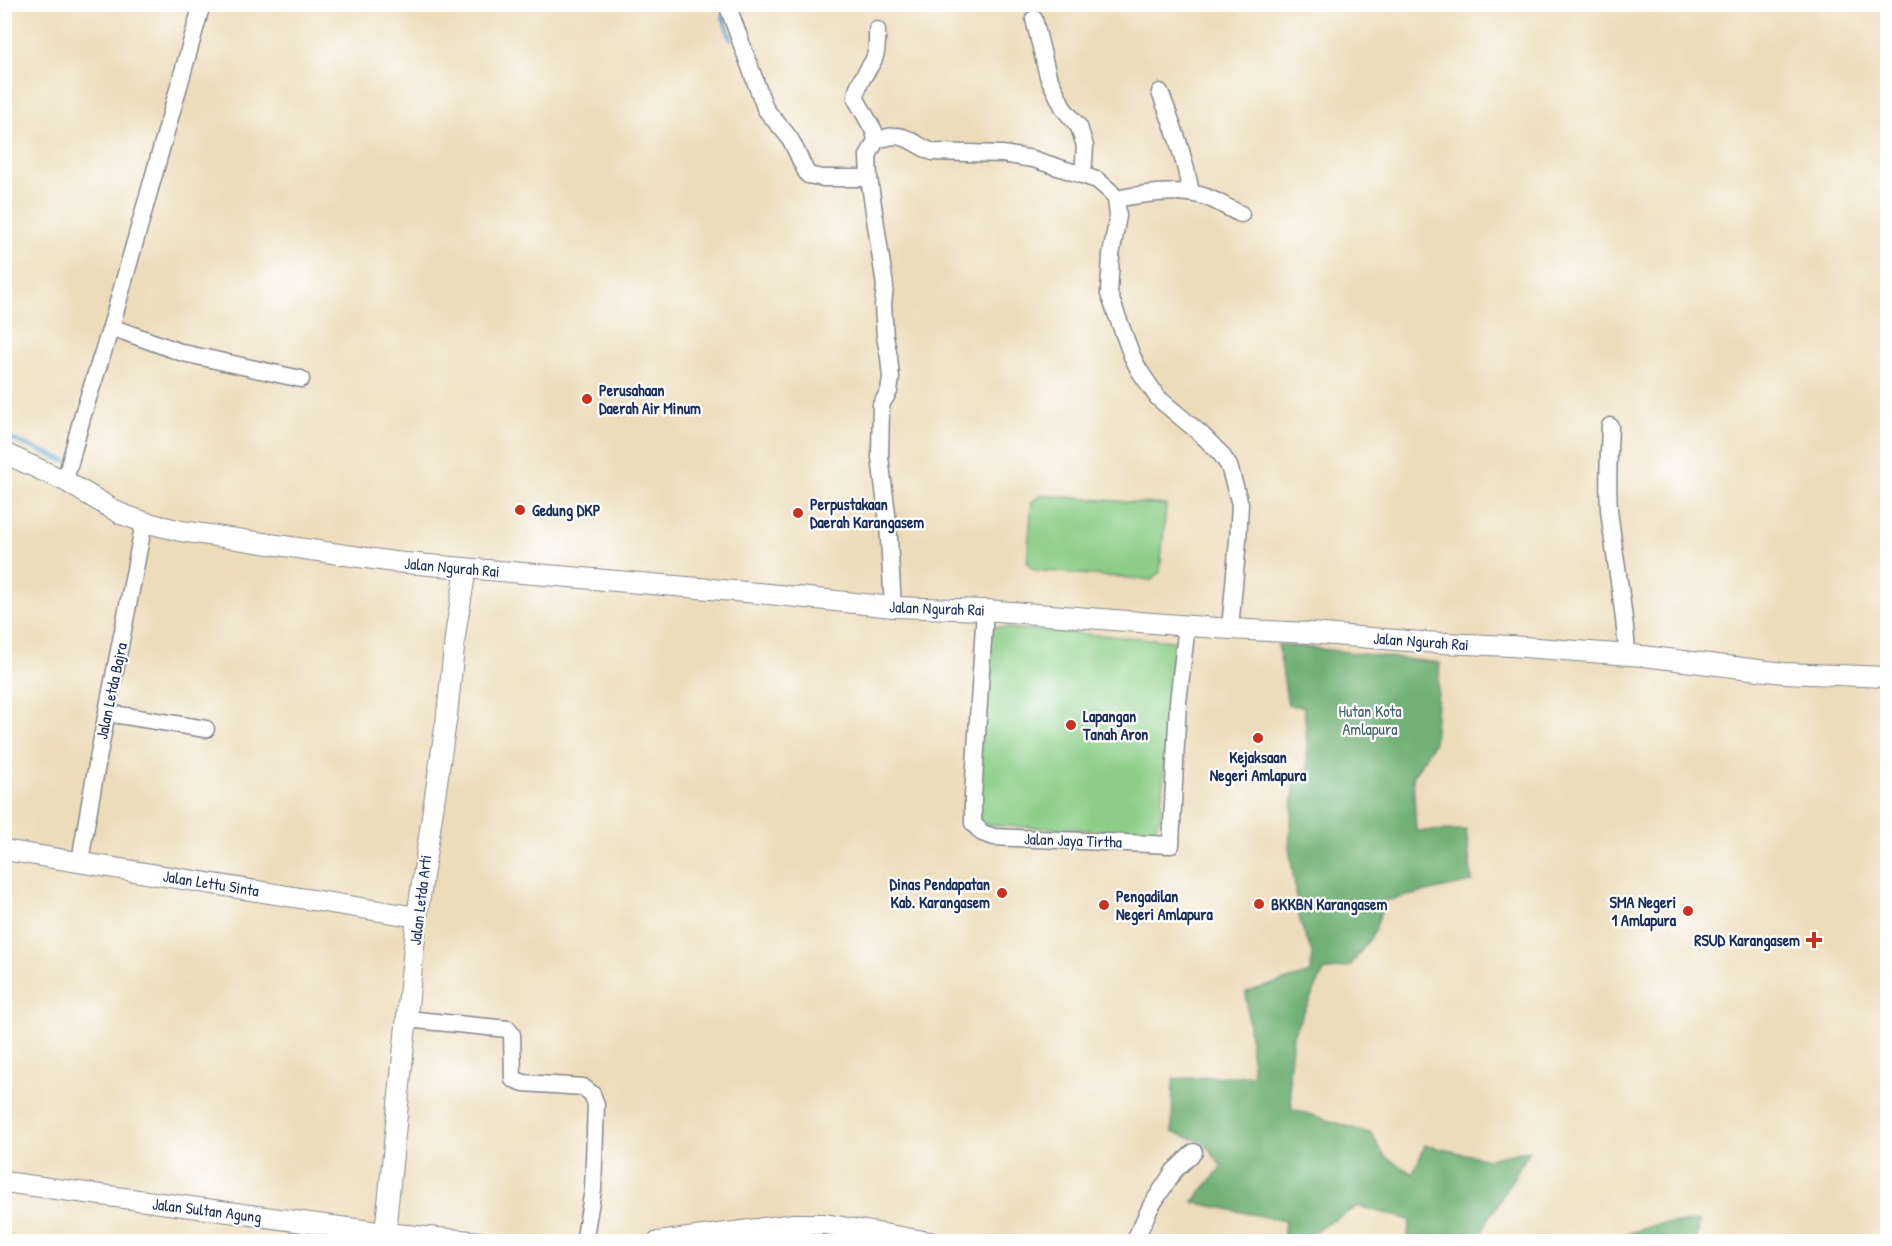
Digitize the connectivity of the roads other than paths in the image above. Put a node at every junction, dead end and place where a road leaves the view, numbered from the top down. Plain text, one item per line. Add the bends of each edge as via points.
1 (202, 4) edge
2 (727, 4) edge
3 (1034, 19) dead end
4 (877, 30) dead end
5 (1160, 92) dead end
6 (876, 140) junction
7 (1083, 175) junction
8 (869, 178) junction
9 (1191, 193) junction
10 (1116, 199) junction
11 (1240, 214) dead end
12 (111, 327) junction
13 (301, 379) dead end
14 (1610, 426) dead end
15 (4, 453) edge
16 (65, 481) junction
17 (144, 522) junction
18 (466, 569) junction
19 (893, 607) junction
20 (985, 610) junction
21 (1187, 625) junction
22 (1230, 629) junction
23 (1627, 655) junction
24 (1887, 677) edge
25 (107, 713) junction
26 (206, 729) dead end
27 (4, 850) edge
28 (80, 862) junction
29 (417, 917) junction
30 (406, 1019) junction
31 (1194, 1152) dead end
32 (4, 1182) edge
33 (385, 1233) junction
34 (709, 1239) edge
35 (481, 1242) edge
36 (584, 1242) edge
37 (658, 1242) edge
38 (930, 1242) edge
39 (1134, 1242) edge

1 - 12 street
2 - 8 street via 765,108 789,138 808,175
3 - 7 street via 1048,76 1064,109 1079,127 1085,146
4 - 6 street via 874,58 861,78 856,99
5 - 9 street via 1178,137
6 - 7 street via 897,136 933,152 1002,154
6 - 8 street via 868,156
7 - 10 street via 1097,180
8 - 19 street via 885,286 885,337 891,378 881,405 880,457
9 - 10 street
9 - 11 street
10 - 22 street via 1118,216 1109,294 1132,356 1158,398 1221,454 1229,466 1240,504
12 - 13 street via 183,353
12 - 16 street
14 - 23 street via 1609,506 1624,605
15 - 16 street, Jalan Ngurah Rai
16 - 17 street, Jalan Ngurah Rai via 121,514
17 - 18 street, Jalan Ngurah Rai via 272,545
17 - 25 street, Jalan Letda Bajra
18 - 19 street, Jalan Ngurah Rai
18 - 29 street, Jalan Letda Arti
19 - 20 street, Jalan Ngurah Rai
20 - 21 street, Jalan Ngurah Rai
20 - 21 street, Jalan Jaya Tirtha via 973,823 982,833 994,837 1171,844 1178,702
21 - 22 street, Jalan Ngurah Rai
22 - 23 street, Jalan Ngurah Rai
23 - 24 street, Jalan Ngurah Rai via 1784,673
25 - 26 street
25 - 28 street, Jalan Letda Bajra
27 - 28 street, Jalan Lettu Sinta
28 - 29 street, Jalan Lettu Sinta
29 - 30 street, Jalan Letda Arti
30 - 33 street, Jalan Letda Arti
30 - 36 street via 508,1029 512,1035 513,1078 524,1083 583,1087 592,1094 596,1104 593,1190
31 - 39 street via 1174,1171
32 - 33 street, Jalan Sultan Agung
33 - 35 street, Jalan Sultan Agung
34 - 37 street
34 - 38 street via 794,1224 825,1224

